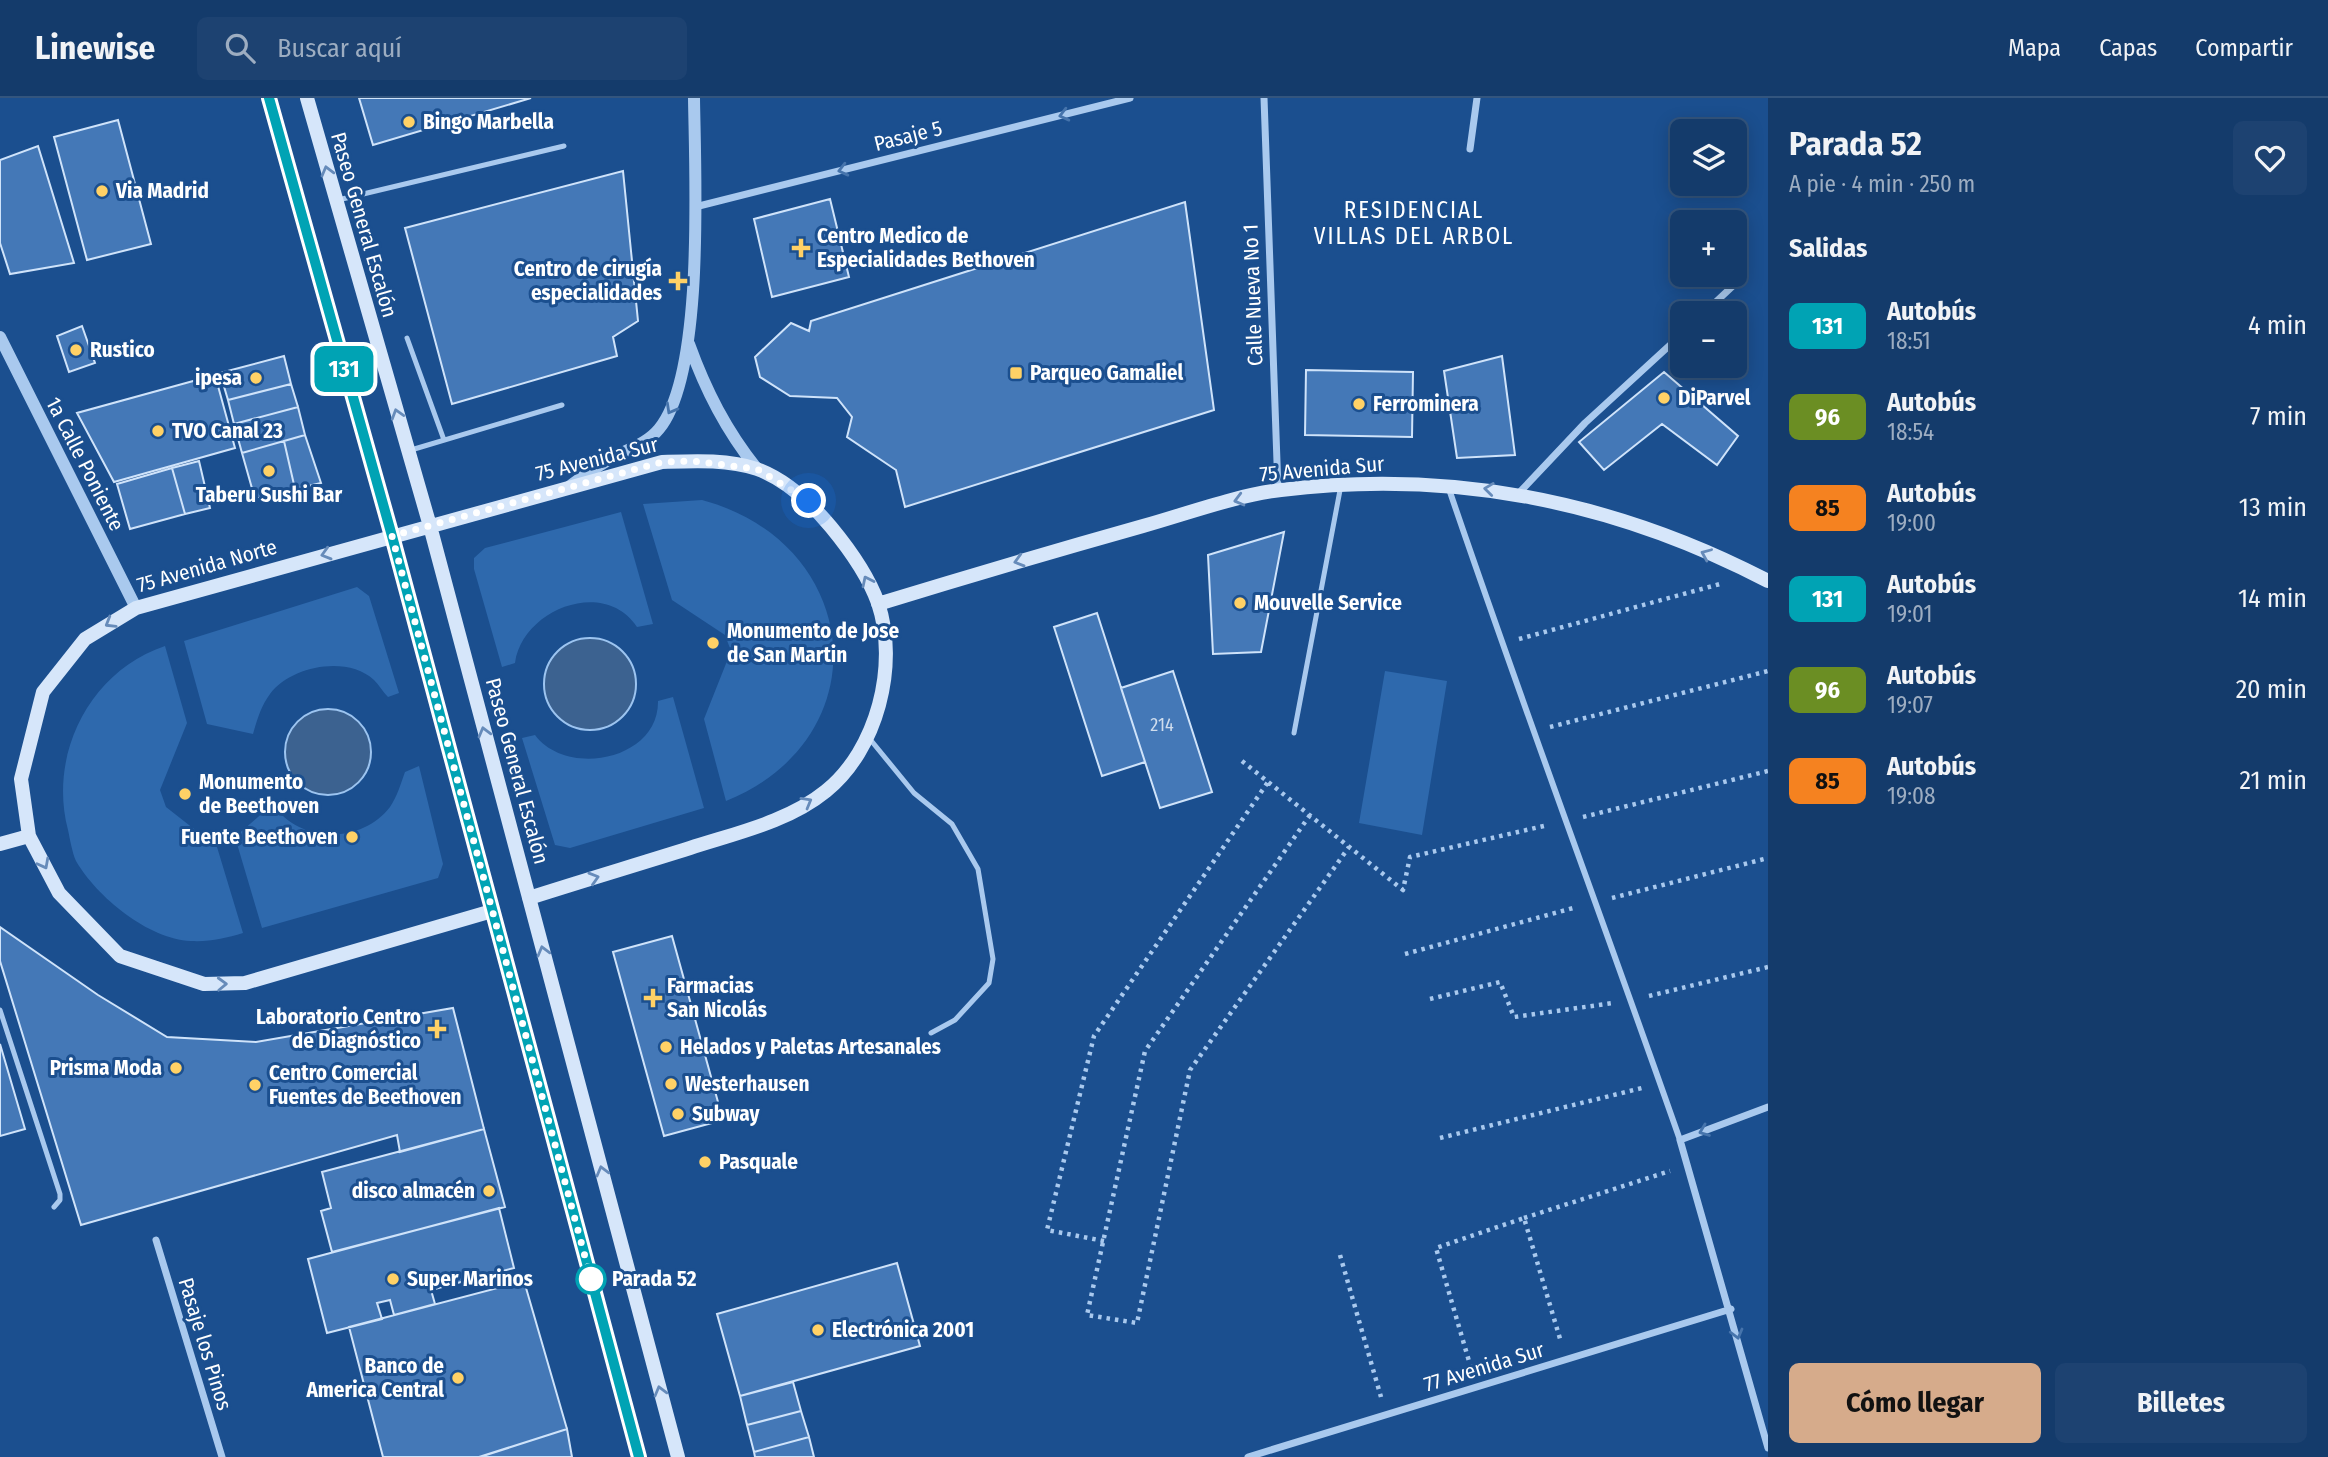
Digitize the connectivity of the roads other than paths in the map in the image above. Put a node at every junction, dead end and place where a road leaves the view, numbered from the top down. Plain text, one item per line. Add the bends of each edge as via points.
1 (269, 98) edge
2 (307, 98) edge
3 (694, 98) edge
4 (1130, 98) edge
5 (1264, 98) edge
6 (1477, 98) edge
7 (564, 146) dead end
8 (1470, 149) dead end
9 (335, 200) junction
10 (695, 207) junction
11 (1733, 287) edge
12 (1717, 301) edge
13 (0, 337) edge
14 (407, 338) dead end
15 (689, 344) junction
16 (1670, 345) edge
17 (562, 405) dead end
18 (444, 440) junction
19 (408, 451) junction
20 (757, 469) junction
21 (1448, 484) junction
22 (1341, 485) junction
23 (567, 488) junction
24 (1278, 490) junction
25 (1520, 493) junction
26 (430, 526) junction
27 (392, 536) junction
28 (1761, 578) edge
29 (878, 604) junction
30 (136, 608) junction
31 (1294, 733) dead end
32 (869, 738) junction
33 (29, 836) junction
34 (0, 844) edge
35 (529, 898) junction
36 (492, 911) junction
37 (0, 1010) edge
38 (931, 1033) dead end
39 (1768, 1107) edge
40 (1680, 1140) junction
41 (54, 1207) dead end
42 (156, 1240) dead end
43 (1731, 1309) junction
44 (1768, 1448) edge
45 (1276, 1453) edge
46 (222, 1457) edge
47 (639, 1457) edge
48 (678, 1457) edge
49 (1248, 1457) edge

1 - 27 main road
9 -> 2 main road, Paseo General Escalón
3 - 10 street
4 -> 10 street, Pasaje 5
5 - 24 street, Calle Nueva No 1
6 - 8 street
7 - 9 lane
19 -> 9 main road, Paseo General Escalón
10 - 15 street
11 - 12 street
13 - 30 street, 1a Calle Poniente
14 - 18 lane
15 - 20 street via 707,395
15 -> 23 street via 678,397 659,428
16 - 25 street via 1585,423
17 - 18 lane
18 - 19 lane
19 - 26 main road, Paseo General Escalón
20 - 23 main road, 75 Avenida Sur via 662,462
29 -> 20 main road, 75 Avenida Sur via 854,555 809,501
21 - 22 main road, 75 Avenida Sur
25 -> 21 main road, 75 Avenida Sur
21 - 40 street
22 - 24 main road, 75 Avenida Sur
22 - 31 lane
23 - 26 main road, 75 Avenida Sur
24 -> 29 main road, 75 Avenida Sur
28 -> 25 main road, 75 Avenida Sur via 1626,520
26 - 27 main road, 75 Avenida Sur
35 -> 26 main road, Paseo General Escalón
27 -> 30 main road, 75 Avenida Norte
27 - 36 main road
29 - 32 main road, 75 Avenida Sur via 887,668
30 -> 33 main road, 75 Avenida Norte via 85,639 43,692 20,779
35 -> 32 main road, 75 Avenida Sur via 781,817 826,791
32 - 38 lane via 914,793 952,824 978,869 993,959 989,983 955,1020
33 - 34 main road
33 -> 36 main road, 75 Avenida Norte via 59,893 120,956 204,984 245,983
48 -> 35 main road, Paseo General Escalón
36 - 47 main road
37 - 41 lane via 60,1194
39 -> 40 street
40 - 43 street
42 - 46 street, Pasaje los Pinos
43 -> 44 street
43 - 45 street, 77 Avenida Sur
45 - 49 street, 77 Avenida Sur

